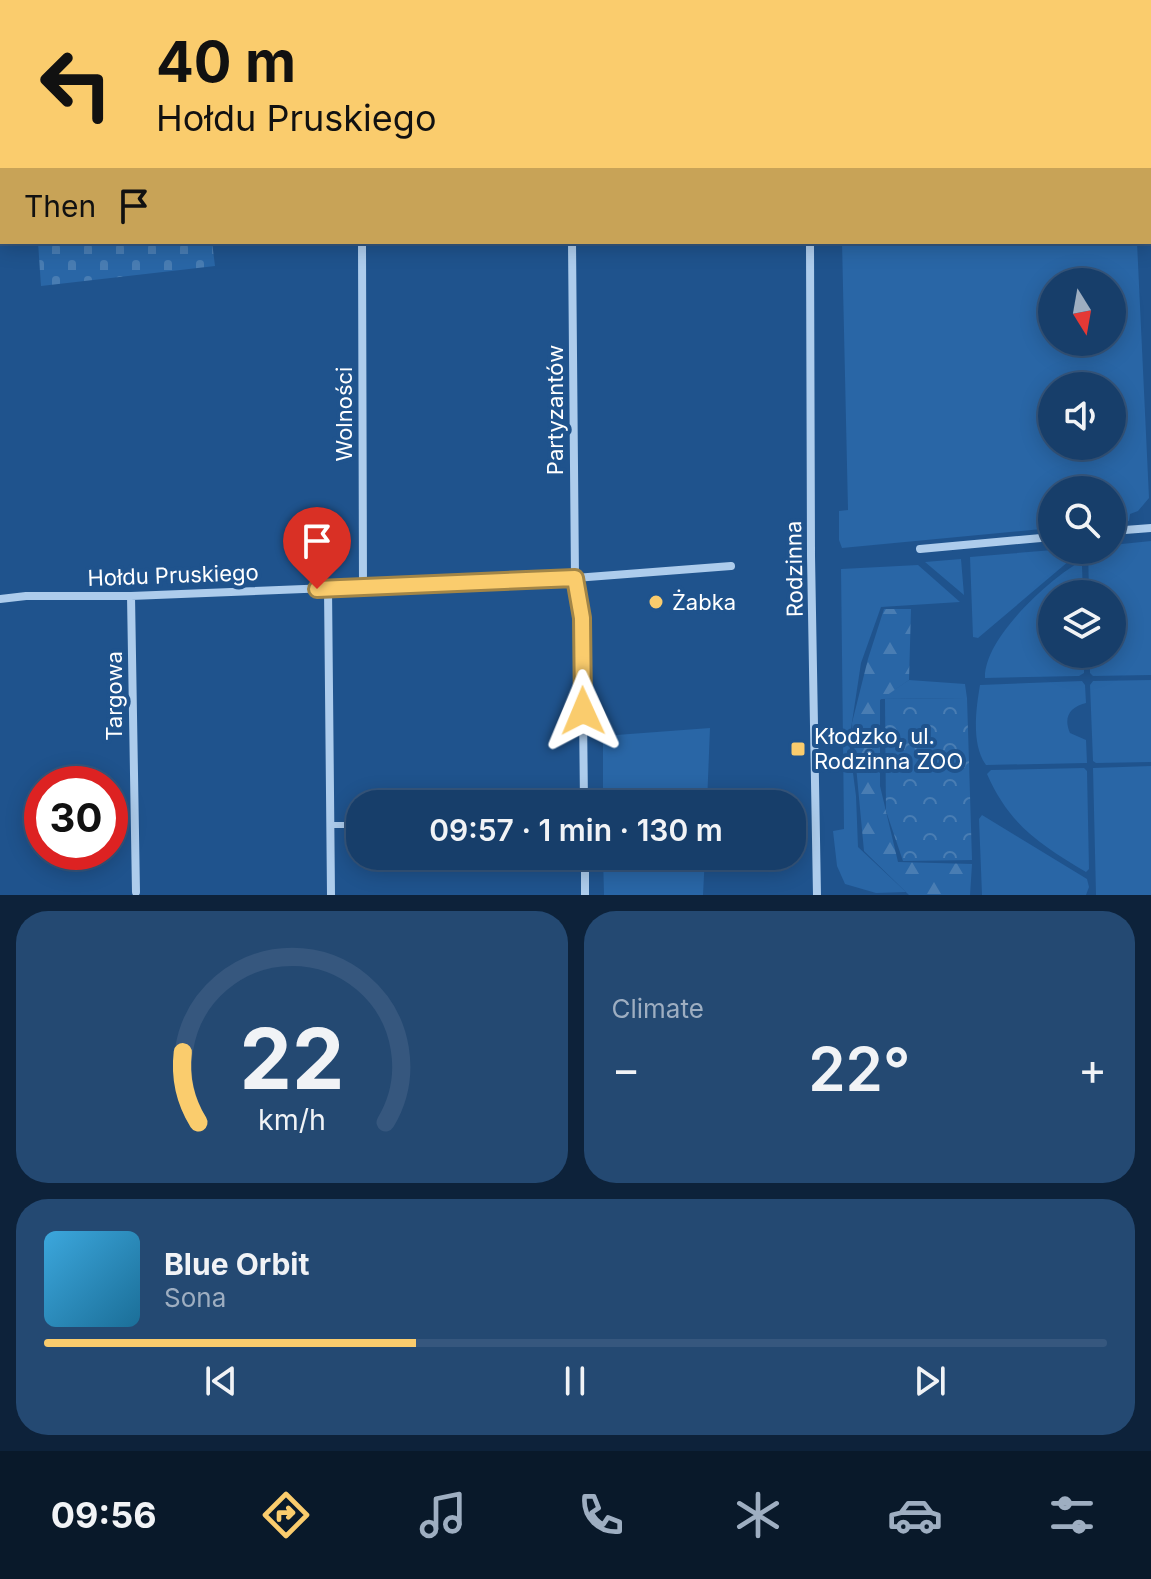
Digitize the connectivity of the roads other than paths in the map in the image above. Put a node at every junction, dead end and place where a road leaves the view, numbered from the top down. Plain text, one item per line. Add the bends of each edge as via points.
1 (362, 244) edge
2 (572, 244) edge
3 (810, 244) edge
4 (1151, 528) edge
5 (1126, 530) edge
6 (1038, 538) edge
7 (920, 549) dead end
8 (731, 566) dead end
9 (575, 578) junction
10 (363, 587) junction
11 (328, 588) junction
12 (131, 596) junction
13 (0, 599) edge
14 (584, 790) edge
15 (330, 825) junction
16 (346, 825) edge
17 (585, 870) edge
18 (136, 892) dead end
19 (331, 895) edge
20 (585, 895) edge
21 (817, 895) edge

1 - 10 street, Wolności
2 - 9 street, Partyzantów
3 - 21 street, Rodzinna
4 - 5 street
6 - 7 street
8 - 9 street, Hołdu Pruskiego
9 - 10 street, Hołdu Pruskiego
9 - 14 street, Partyzantów via 582,618
10 - 11 street, Hołdu Pruskiego
11 - 12 street, Hołdu Pruskiego
11 - 15 street
12 - 13 street, Hołdu Pruskiego
12 - 18 street, Targowa
15 - 16 lane
15 - 19 street
17 - 20 street

